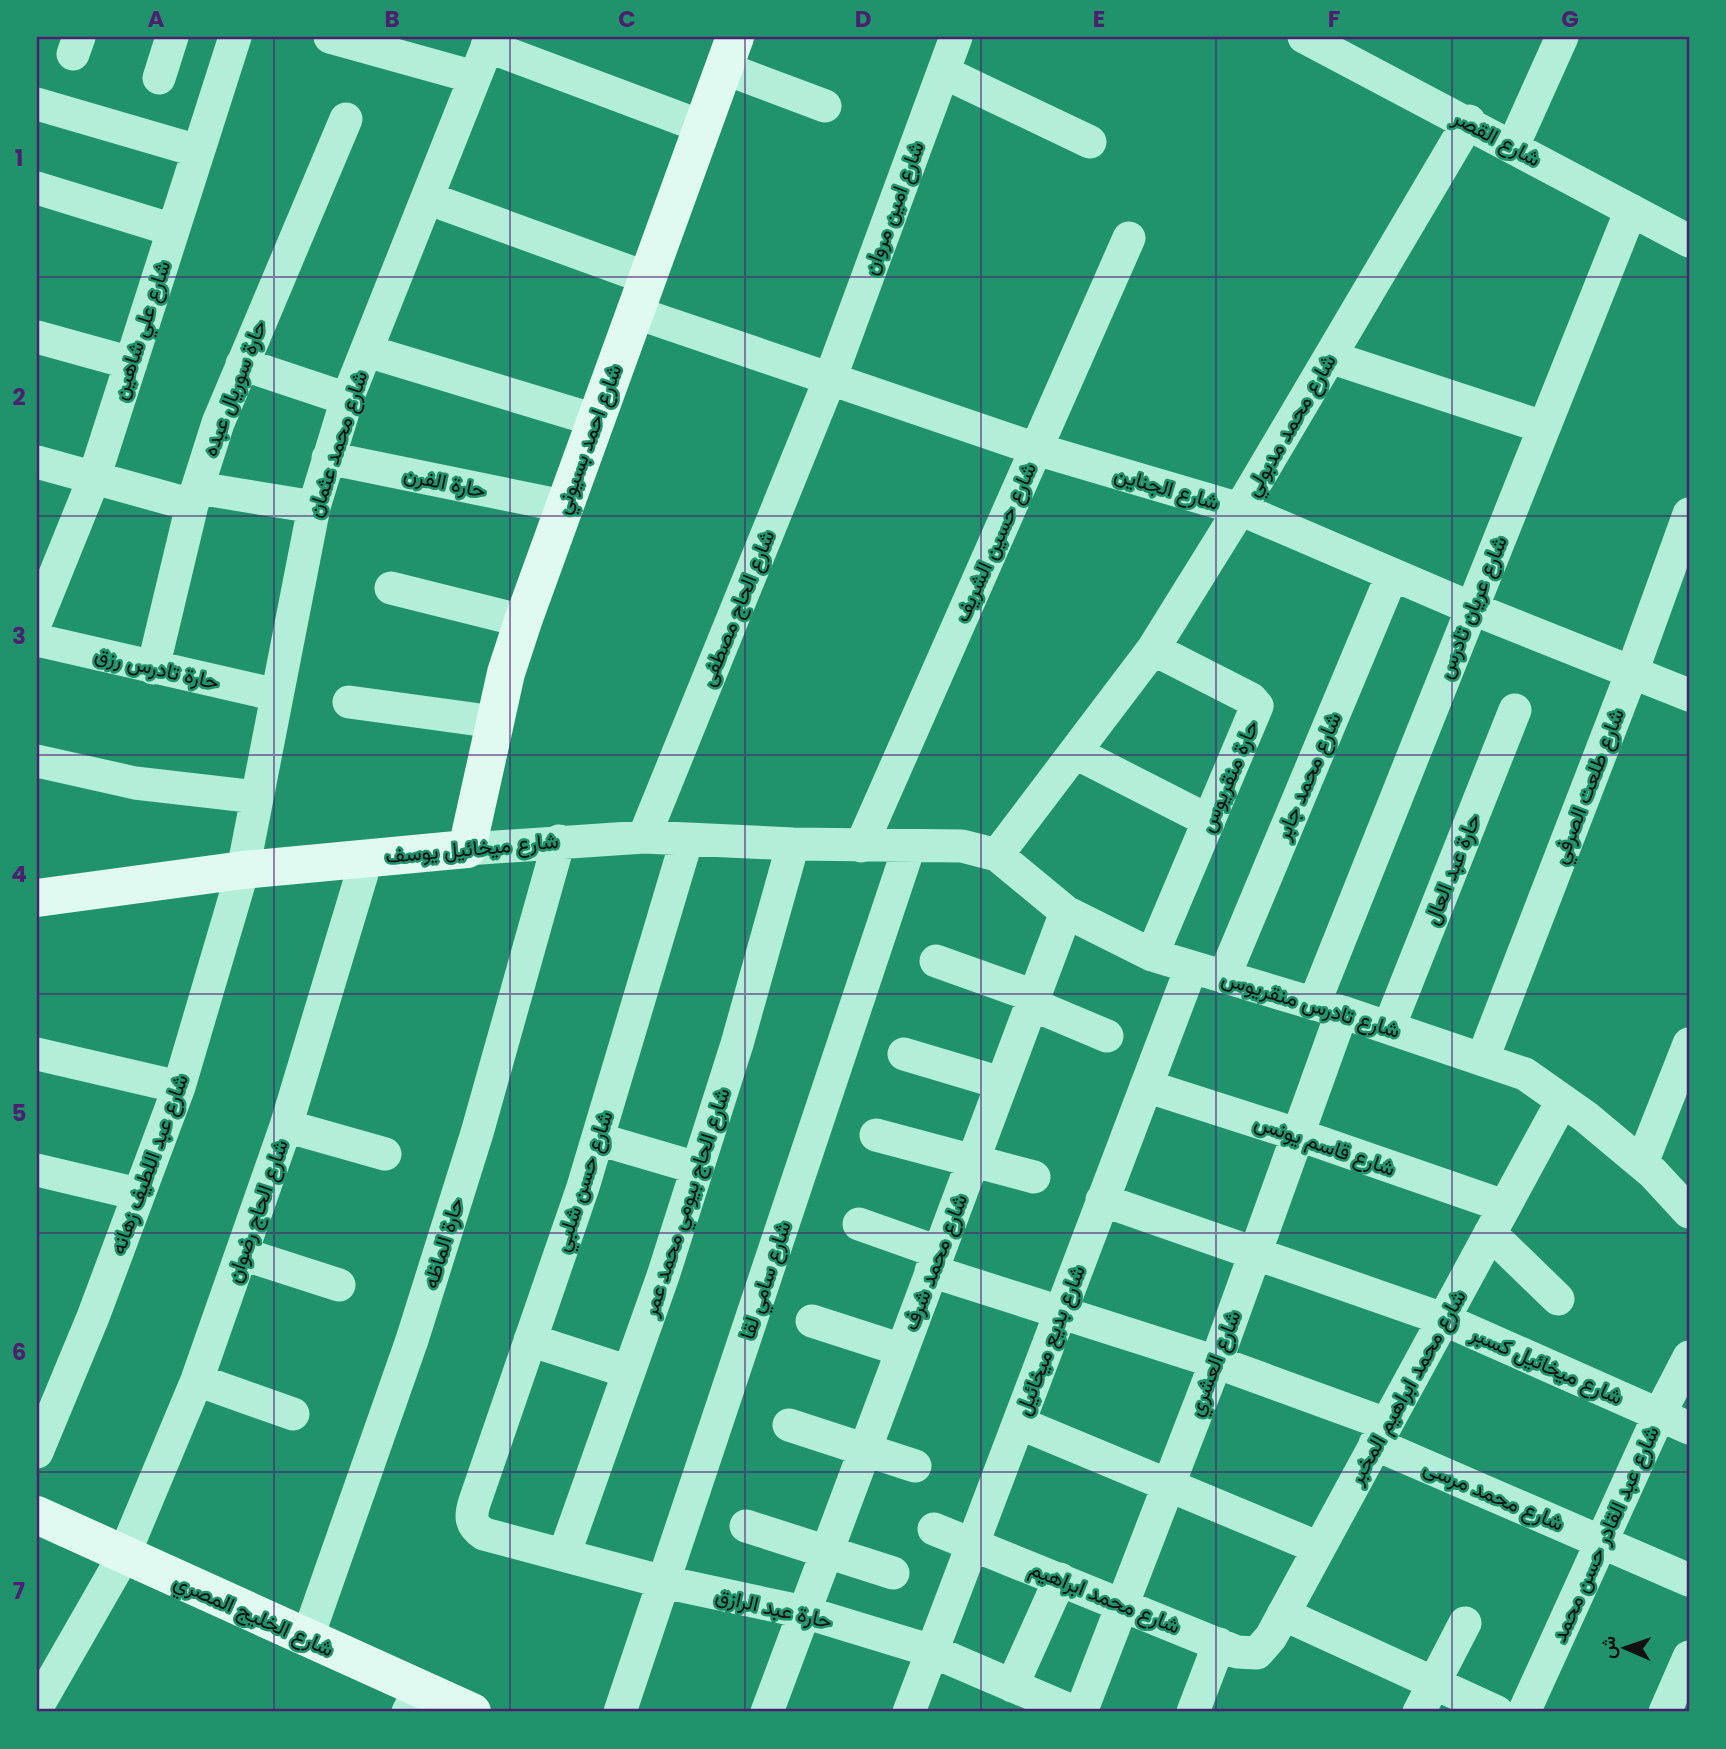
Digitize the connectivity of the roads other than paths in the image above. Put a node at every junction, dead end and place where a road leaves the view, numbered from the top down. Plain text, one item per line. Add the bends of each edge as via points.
1 (172, 37) edge
2 (235, 37) edge
3 (956, 37) edge
4 (1562, 37) edge
5 (336, 38) edge
6 (489, 41) edge
7 (1320, 41) edge
8 (732, 45) edge
9 (943, 72) junction
10 (474, 77) junction
11 (159, 78) dead end
12 (37, 104) edge
13 (825, 106) dead end
14 (346, 119) dead end
15 (1469, 121) junction
16 (703, 127) junction
17 (1090, 142) dead end
18 (1513, 146) junction
19 (198, 150) junction
20 (37, 188) edge
21 (427, 198) junction
22 (1631, 210) junction
23 (173, 230) junction
24 (1129, 238) dead end
25 (1689, 241) edge
26 (640, 295) junction
27 (37, 337) edge
28 (368, 351) junction
29 (1330, 357) junction
30 (131, 363) junction
31 (242, 364) junction
32 (830, 379) junction
33 (347, 399) junction
34 (595, 420) junction
35 (1543, 427) junction
36 (1036, 449) junction
37 (328, 458) junction
38 (37, 462) edge
39 (94, 478) junction
40 (195, 496) junction
41 (563, 506) junction
42 (314, 507) junction
43 (1240, 509) junction
44 (1689, 514) edge
45 (1392, 575) junction
46 (391, 588) dead end
47 (1471, 608) junction
48 (37, 619) edge
49 (523, 621) junction
50 (37, 640) edge
51 (1153, 649) junction
52 (153, 668) junction
53 (1632, 672) junction
54 (277, 695) junction
55 (1689, 695) edge
56 (349, 702) dead end
57 (1515, 710) dead end
58 (495, 722) junction
59 (1076, 753) junction
60 (37, 761) edge
61 (257, 797) junction
62 (1209, 821) junction
63 (645, 837) junction
64 (687, 839) junction
65 (559, 841) junction
66 (793, 844) junction
67 (861, 846) junction
68 (909, 847) junction
69 (467, 849) junction
70 (997, 855) junction
71 (367, 857) junction
72 (243, 870) junction
73 (37, 877) edge
74 (90, 892) junction
75 (37, 898) edge
76 (1066, 912) junction
77 (1152, 955) junction
78 (936, 961) dead end
79 (1191, 968) junction
80 (1224, 977) junction
81 (1033, 1000) junction
82 (1328, 1008) junction
83 (1389, 1027) junction
84 (1107, 1036) dead end
85 (1689, 1044) edge
86 (37, 1054) edge
87 (904, 1054) dead end
88 (1483, 1058) junction
89 (1001, 1083) junction
90 (1146, 1086) junction
91 (179, 1087) junction
92 (1562, 1101) junction
93 (286, 1126) junction
94 (1296, 1134) junction
95 (876, 1135) dead end
96 (598, 1139) junction
97 (385, 1154) dead end
98 (972, 1162) junction
99 (1642, 1163) junction
100 (697, 1168) junction
101 (37, 1170) edge
102 (1034, 1177) dead end
103 (138, 1194) junction
104 (1102, 1200) junction
105 (1689, 1212) edge
106 (1497, 1220) junction
107 (859, 1224) dead end
108 (1255, 1251) junction
109 (243, 1254) junction
110 (935, 1261) junction
111 (339, 1285) dead end
112 (1558, 1299) dead end
113 (1060, 1311) junction
114 (1443, 1319) junction
115 (812, 1321) dead end
116 (530, 1340) junction
117 (902, 1350) junction
118 (1689, 1357) edge
119 (1216, 1362) junction
120 (629, 1372) junction
121 (197, 1380) junction
122 (293, 1414) dead end
123 (1659, 1415) junction
124 (1019, 1423) junction
125 (789, 1425) dead end
126 (1689, 1428) edge
127 (1381, 1434) junction
128 (865, 1448) junction
129 (37, 1452) edge
130 (915, 1466) dead end
131 (1167, 1485) junction
132 (37, 1515) edge
133 (471, 1521) joint
134 (746, 1526) dead end
135 (934, 1529) dead end
136 (1601, 1542) junction
137 (973, 1543) junction
138 (1319, 1548) junction
139 (827, 1552) junction
140 (564, 1555) junction
141 (123, 1557) junction
142 (893, 1573) dead end
143 (1060, 1579) junction
144 (1689, 1580) edge
145 (664, 1582) junction
146 (1122, 1604) junction
147 (804, 1612) junction
148 (1283, 1614) junction
149 (1465, 1623) dead end
150 (307, 1639) junction
151 (1228, 1648) junction
152 (932, 1651) junction
153 (1689, 1657) edge
154 (1434, 1683) junction
155 (1012, 1686) junction
156 (414, 1701) edge
157 (37, 1707) edge
158 (472, 1712) edge
159 (620, 1712) edge
160 (767, 1712) edge
161 (909, 1712) edge
162 (1074, 1712) edge
163 (1082, 1712) edge
164 (1193, 1712) edge
165 (1419, 1712) edge
166 (1497, 1712) edge
167 (1524, 1712) edge
168 (1665, 1712) edge

1 - 11 street
2 - 19 street, شارع علي شاهين
3 - 9 street, شارع امين مروان
4 - 18 street
5 - 10 street
6 - 10 street, شارع محمد عثمان
6 - 16 street
7 - 15 street, شارع القصر
8 - 13 street
8 - 16 street, شارع احمد بسيوني
9 - 17 street
9 - 32 street, شارع امين مروان
10 - 21 street, شارع محمد عثمان
12 - 19 street
14 - 31 street, حارة سوريال عبده
15 - 18 street, شارع القصر
15 - 29 street, شارع محمد مدبولي
16 - 26 street, شارع احمد بسيوني
18 - 22 street, شارع القصر
19 - 23 street, شارع علي شاهين
20 - 23 street
21 - 26 street, شارع الجناين
21 - 28 street, شارع محمد عثمان
22 - 25 street, شارع القصر
22 - 35 street, شارع عريان تادرس
23 - 30 street, شارع علي شاهين
24 - 36 street, شارع حسين الشريف
26 - 32 street, شارع الجناين
26 - 34 street, شارع احمد بسيوني
27 - 30 street
28 - 33 street, شارع محمد عثمان
28 - 34 street
29 - 35 street
29 - 43 street, شارع محمد مدبولي
30 - 39 street, شارع علي شاهين
31 - 33 street
31 - 40 street, حارة سوريال عبده
32 - 36 street, شارع الجناين
32 - 63 street, شارع الحاج مصطفى
33 - 37 street, شارع محمد عثمان
34 - 41 street, شارع احمد بسيوني
35 - 47 street, شارع عريان تادرس
36 - 43 street, شارع الجناين
36 - 67 street, شارع حسين الشريف
37 - 41 street, حارة الفرن
37 - 42 street, شارع محمد عثمان
38 - 39 street
39 - 40 street
39 - 48 street, شارع علي شاهين
40 - 42 street
40 - 52 street, حارة سوريال عبده
41 - 49 street, شارع احمد بسيوني
42 - 54 street, شارع محمد عثمان
43 - 45 street, شارع الجناين
43 - 51 street, شارع محمد مدبولي
44 - 53 street, شارع طلعت الصرفي
45 - 47 street, شارع الجناين
45 - 80 street, شارع محمد جابر
46 - 49 street
47 - 53 street, شارع الجناين
47 - 82 street, شارع عريان تادرس
49 - 58 street, شارع احمد بسيوني
50 - 52 street, حارة تادرس رزق
51 - 59 street, شارع محمد مدبولي
51 - 62 street, حارة منقريوس via 1257,706
52 - 54 street, حارة تادرس رزق
53 - 55 street, شارع الجناين
53 - 88 street, شارع طلعت الصرفي
54 - 61 street, شارع محمد عثمان
56 - 58 street
57 - 83 street, حارة عبد العال
58 - 69 street, شارع احمد بسيوني
59 - 62 street
59 - 70 street, شارع محمد مدبولي
60 - 61 street via 135,783
61 - 72 street, شارع محمد عثمان
62 - 77 street, حارة منقريوس
63 - 64 street, شارع ميخائيل يوسف
63 - 65 street, شارع ميخائيل يوسف
64 - 66 street, شارع ميخائيل يوسف
64 - 96 street, شارع حسن شلبي
65 - 69 street, شارع ميخائيل يوسف
65 - 150 street, حارة الماظه via 477,1133 412,1340
66 - 67 street, شارع ميخائيل يوسف
66 - 100 street, شارع الحاج بيومي محمد عمر
67 - 68 street, شارع ميخائيل يوسف
68 - 70 street, شارع تادرس منقريوس via 962,846
68 - 145 street, شارع سامي لقا
69 - 71 street, شارع ميخائيل يوسف
70 - 76 street, شارع تادرس منقريوس
71 - 72 street, شارع ميخائيل يوسف
71 - 93 street, شارع الحاج رضوان
72 - 74 street, شارع ميخائيل يوسف
72 - 91 street, شارع عبد اللطيف زهانه
73 - 74 street
74 - 75 street, شارع ميخائيل يوسف
76 - 77 street, شارع تادرس منقريوس
76 - 81 street, شارع محمد شرف
77 - 79 street, شارع تادرس منقريوس
78 - 81 street
79 - 80 street, شارع تادرس منقريوس
79 - 90 street, شارع بديع ميخائيل
80 - 82 street, شارع تادرس منقريوس
81 - 84 street
81 - 89 street, شارع محمد شرف
82 - 83 street, شارع تادرس منقريوس
82 - 94 street, شارع العشري
83 - 88 street, شارع تادرس منقريوس
85 - 99 street
86 - 91 street
87 - 89 street
88 - 92 street, شارع تادرس منقريوس via 1525,1073
89 - 98 street, شارع محمد شرف
90 - 94 street, شارع قاسم يونس
90 - 104 street, شارع بديع ميخائيل
91 - 103 street, شارع عبد اللطيف زهانه
92 - 99 street, شارع تادرس منقريوس
92 - 106 street, شارع محمد ابراهيم المخبر
93 - 97 street
93 - 109 street, شارع الحاج رضوان
94 - 106 street, شارع قاسم يونس
94 - 108 street, شارع العشري
95 - 98 street
96 - 100 street
96 - 116 street, شارع حسن شلبي
98 - 102 street
98 - 110 street, شارع محمد شرف
99 - 105 street, شارع تادرس منقريوس
100 - 120 street, شارع الحاج بيومي محمد عمر
101 - 103 street
103 - 129 street, شارع عبد اللطيف زهانه
104 - 108 street, شارع ميخائيل كسبر
104 - 113 street, شارع بديع ميخائيل
106 - 112 street
106 - 114 street, شارع محمد ابراهيم المخبر
107 - 110 street, شارع محمد مرسى
108 - 114 street, شارع ميخائيل كسبر
108 - 119 street, شارع العشري
109 - 111 street
109 - 121 street, شارع الحاج رضوان
110 - 113 street, شارع محمد مرسى
110 - 117 street, شارع محمد شرف
113 - 119 street, شارع محمد مرسى
113 - 124 street, شارع بديع ميخائيل
114 - 123 street, شارع ميخائيل كسبر
114 - 127 street, شارع محمد ابراهيم المخبر
115 - 117 street
116 - 120 street
116 - 133 street, شارع حسن شلبي
117 - 128 street, شارع محمد شرف
118 - 123 street, شارع عبد القادر حسن محمد
119 - 127 street, شارع محمد مرسى
119 - 131 street, شارع العشري
120 - 140 street, شارع الحاج بيومي محمد عمر
121 - 122 street
121 - 141 street, شارع الحاج رضوان
123 - 126 street, شارع ميخائيل كسبر
123 - 136 street, شارع عبد القادر حسن محمد
124 - 131 street
124 - 137 street, شارع بديع ميخائيل
125 - 128 street
127 - 136 street, شارع محمد مرسى
127 - 138 street, شارع محمد ابراهيم المخبر
128 - 130 street
128 - 139 street, شارع محمد شرف
131 - 138 street
131 - 146 street, شارع العشري
132 - 141 street, شارع الخليج المصري
133 - 140 street, حارة عبد الرازق via 484,1534
134 - 139 street
135 - 137 street, شارع محمد ابراهيم
136 - 144 street, شارع محمد مرسى
136 - 167 street, شارع عبد القادر حسن محمد
137 - 143 street, شارع محمد ابراهيم
137 - 152 street, شارع بديع ميخائيل
138 - 148 street, شارع محمد ابراهيم المخبر
139 - 142 street
139 - 147 street, شارع محمد شرف
140 - 145 street, حارة عبد الرازق
141 - 150 street, شارع الخليج المصري
141 - 157 street, شارع الحاج رضوان
143 - 146 street, شارع محمد ابراهيم
143 - 155 street
145 - 147 street, حارة عبد الرازق
145 - 159 street, شارع سامي لقا
146 - 151 street, شارع محمد ابراهيم
146 - 163 street, شارع العشري
147 - 152 street, حارة عبد الرازق
147 - 160 street, شارع محمد شرف
148 - 151 street, شارع محمد ابراهيم المخبر via 1257,1653
148 - 154 street
149 - 154 street
150 - 156 street, شارع الخليج المصري
151 - 164 street
152 - 155 street, حارة عبد الرازق
152 - 161 street, شارع بديع ميخائيل
153 - 168 street
154 - 165 street
154 - 166 street
155 - 162 street, حارة عبد الرازق
156 - 158 street, شارع الخليج المصري

